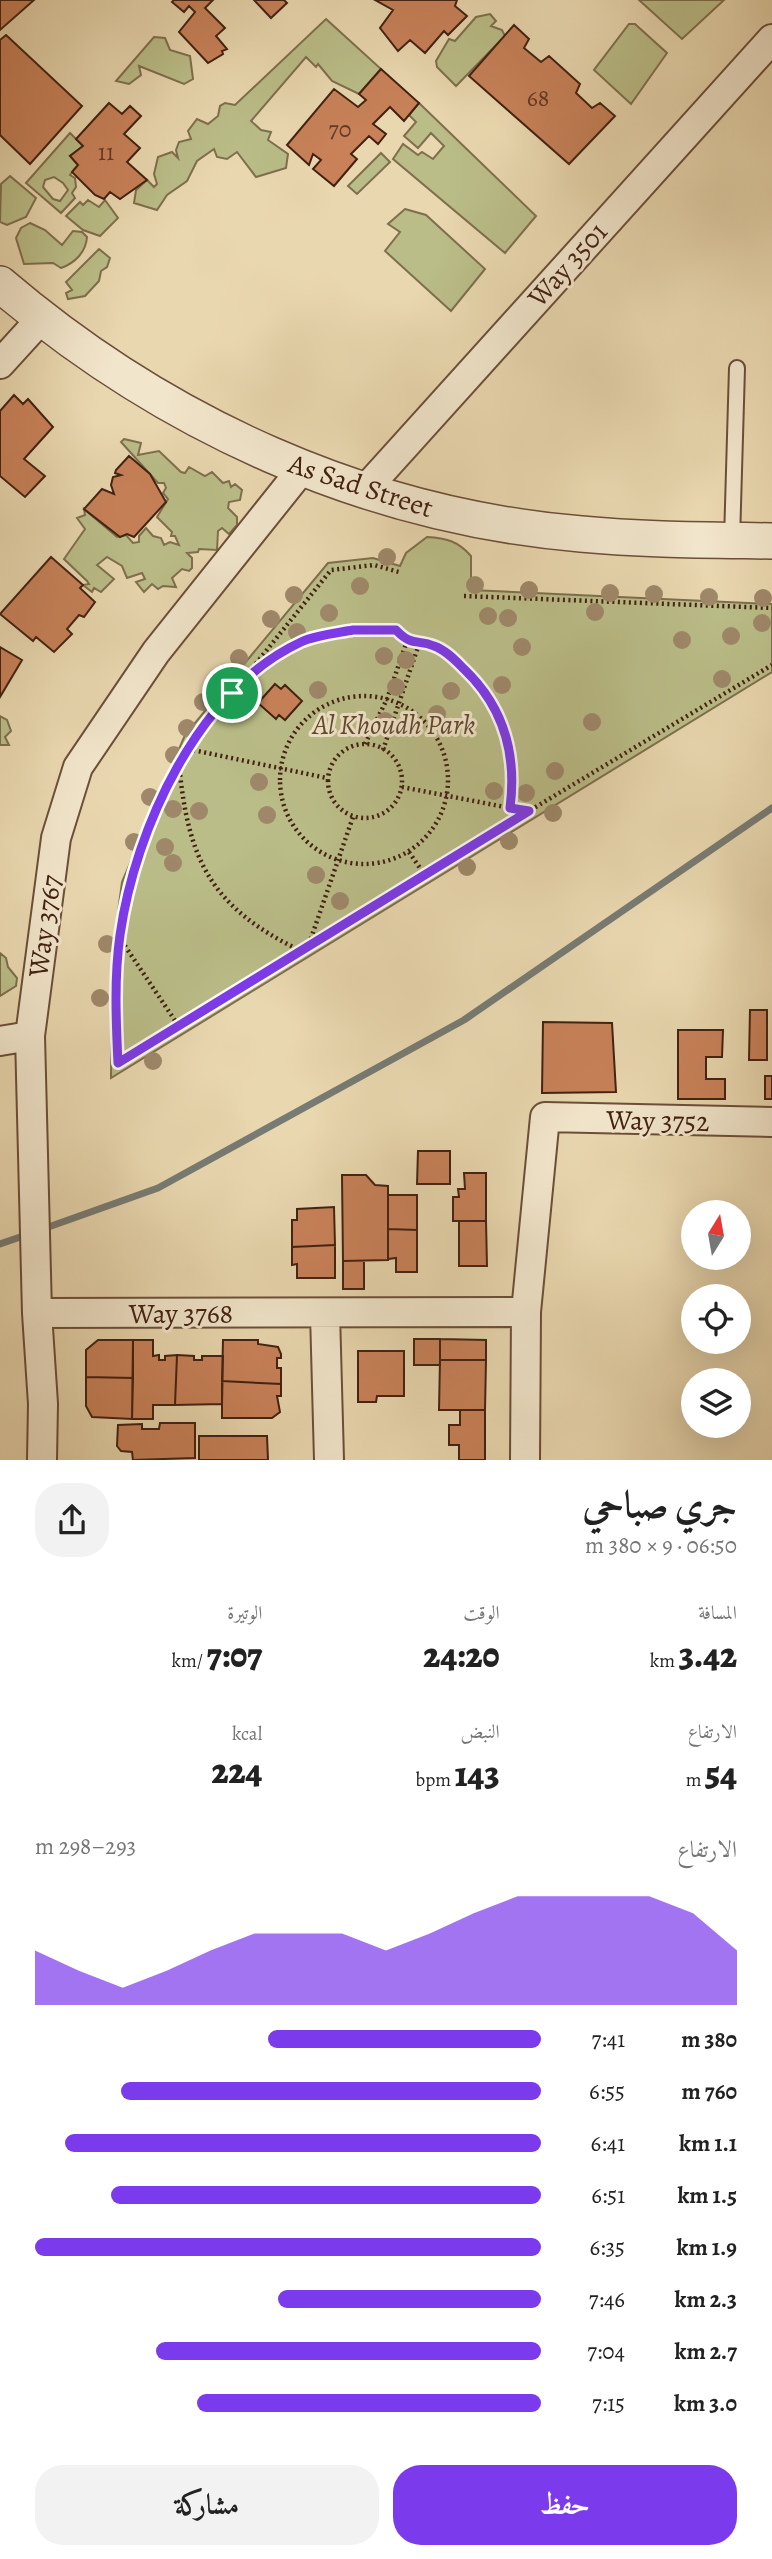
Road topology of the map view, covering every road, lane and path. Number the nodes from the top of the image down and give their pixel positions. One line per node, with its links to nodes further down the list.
1 (772, 39): 7 (street, Way 3501)
2 (0, 285): 3 (street, As Sad Street)
3 (41, 319): 4 (street); 6 (street, As Sad Street)
4 (0, 364)
5 (737, 368): 8 (lane)
6 (302, 469): 7 (street, As Sad Street); 37 (street, Way 3767)
7 (363, 492): 8 (street, As Sad Street)
8 (732, 540): 9 (street, As Sad Street)
9 (772, 541)
10 (399, 572): 16 (path)
11 (464, 596): 12 (path)
12 (772, 608)
13 (407, 641): 14 (path); 16 (path); 17 (path)
14 (419, 644): 18 (path); 27 (path)
15 (772, 665): 28 (path)
16 (232, 693): 20 (path)
17 (387, 699): 18 (path); 19 (path); 23 (path)
18 (399, 705): 21 (path); 26 (path)
19 (365, 744): 21 (path); 24 (path)
20 (188, 750): 22 (path); 23 (path)
21 (383, 750): 25 (path)
22 (179, 761): 33 (path); 35 (path)
23 (279, 770): 24 (path); 31 (path)
24 (328, 778): 29 (path)
25 (402, 787): 26 (path); 29 (path)
26 (446, 794): 27 (path); 30 (path)
27 (510, 808): 28 (path)
28 (529, 811): 32 (path)
29 (353, 817): 31 (path)
30 (409, 852): 31 (path); 32 (path)
31 (338, 859): 34 (path)
32 (424, 875): 34 (path)
33 (120, 937): 36 (path); 36 (path)
34 (309, 945): 35 (path)
35 (300, 951): 36 (path)
36 (178, 1026)
37 (30, 1036): 38 (street); 41 (street, Way 3767)
38 (0, 1041)
39 (772, 1122): 40 (street, Way 3752)
40 (526, 1312): 42 (street, Way 3768); 45 (street)
41 (37, 1313): 42 (street, Way 3768); 43 (street, Way 3767)
42 (325, 1313): 44 (street)
43 (42, 1460)
44 (329, 1460)
45 (525, 1460)

